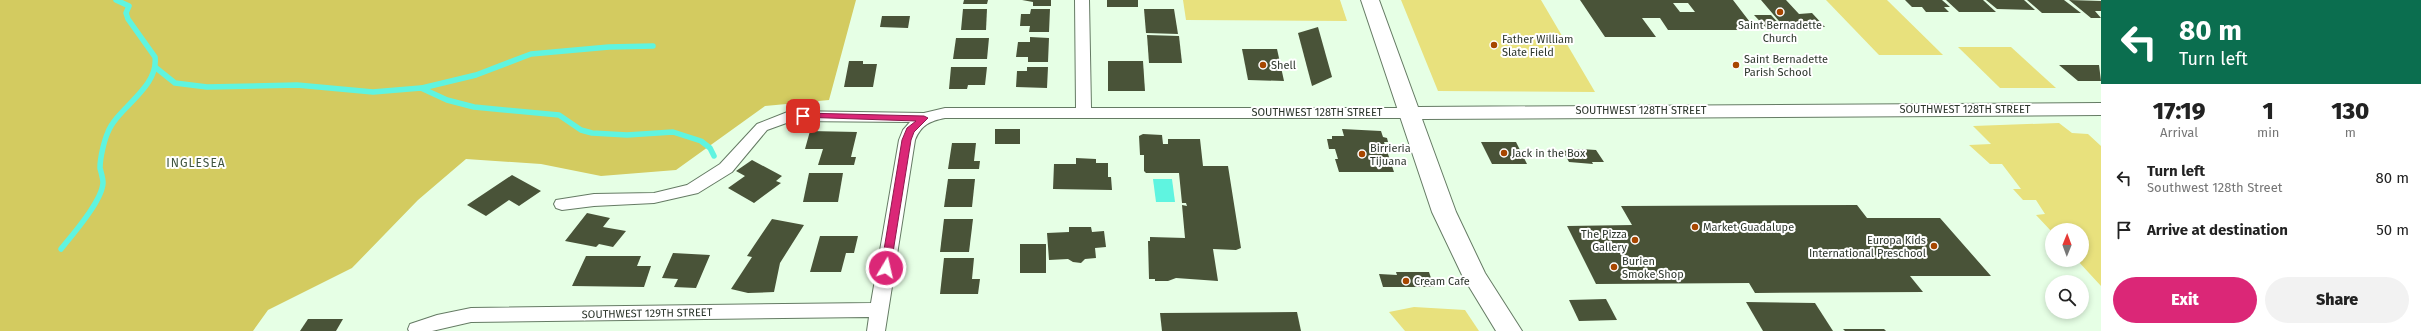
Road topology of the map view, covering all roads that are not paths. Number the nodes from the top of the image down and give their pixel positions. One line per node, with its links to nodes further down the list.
1 (1082, 0): 4 (street)
2 (1370, 0): 5 (main road)
3 (2101, 109): 5 (main road, SOUTHWEST 128TH STREET)
4 (1084, 113): 5 (street, SOUTHWEST 128TH STREET); 6 (street, SOUTHWEST 128TH STREET)
5 (1410, 113): 11 (main road)
6 (924, 118): 7 (street, SOUTHWEST 128TH STREET); 8 (street)
7 (562, 204)
8 (879, 310): 9 (street, SOUTHWEST 129TH STREET); 10 (street)
9 (417, 329)
10 (876, 331)
11 (1509, 331)

